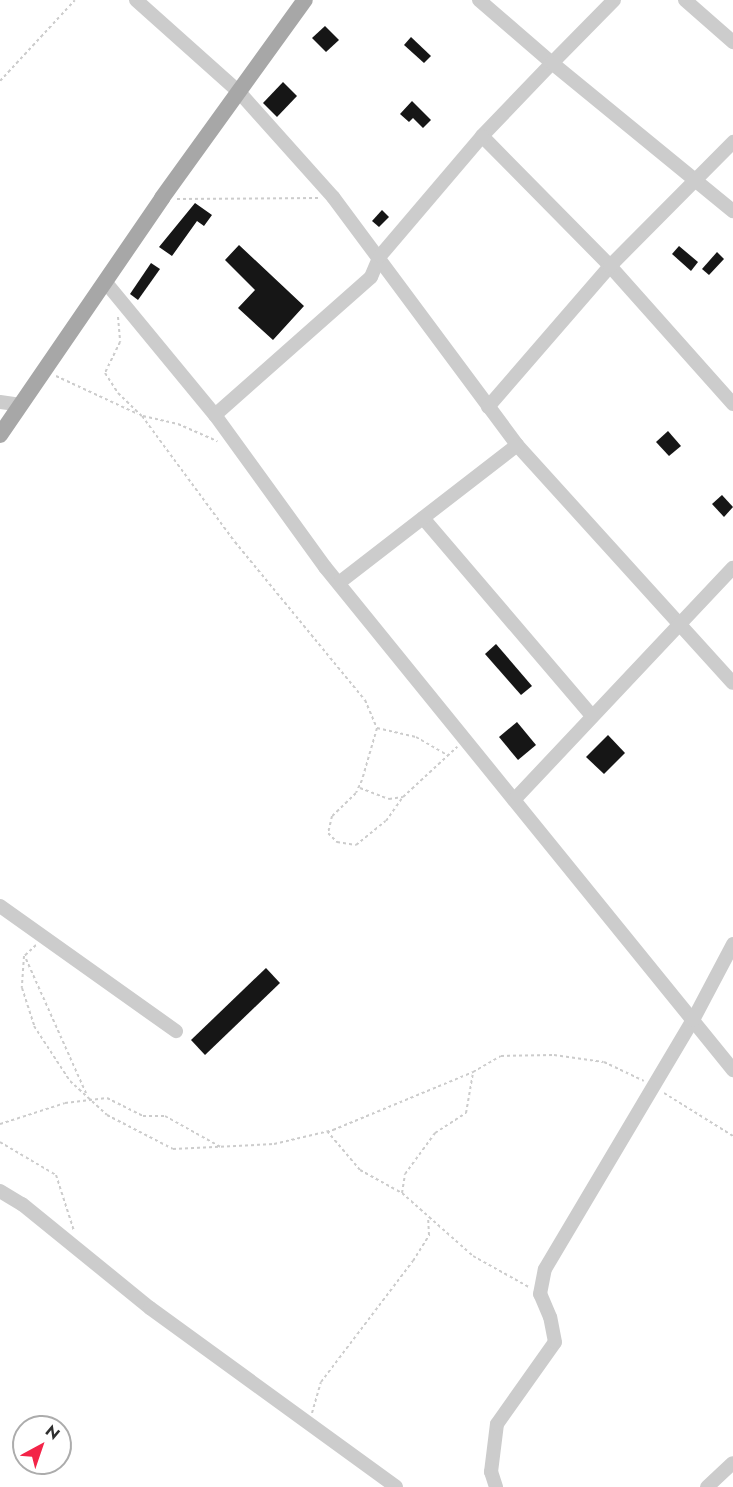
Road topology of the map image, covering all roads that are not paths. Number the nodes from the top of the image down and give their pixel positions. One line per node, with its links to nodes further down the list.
1 (136, 0): 8 (street)
2 (305, 0): 8 (main road)
3 (479, 0): 7 (street)
4 (614, 0): 7 (street)
5 (685, 0): 6 (street)
6 (733, 42)
7 (552, 63): 9 (street); 11 (street)
8 (240, 93): 13 (street); 15 (main road)
9 (482, 136): 13 (street); 14 (street)
10 (733, 142): 11 (street)
11 (694, 180): 12 (street); 14 (street)
12 (733, 211)
13 (380, 256): 19 (street); 20 (street)
14 (610, 266): 17 (street); 19 (street)
15 (107, 284): 18 (main road); 20 (street)
16 (0, 402): 18 (street)
17 (733, 404)
18 (21, 405): 21 (main road)
19 (488, 407): 22 (street)
20 (216, 415): 25 (street)
21 (0, 435)
22 (517, 445): 23 (street); 26 (street)
23 (423, 518): 25 (street); 28 (street)
24 (733, 568): 26 (street)
25 (340, 582): 29 (street)
26 (681, 622): 27 (street); 28 (street)
27 (733, 683)
28 (592, 716): 29 (street)
29 (514, 800): 32 (street)
30 (0, 906): 33 (street)
31 (733, 944): 32 (street)
32 (693, 1020): 34 (street); 38 (street)
33 (177, 1031)
34 (733, 1070)
35 (0, 1191): 37 (street)
36 (733, 1463): 39 (street)
37 (396, 1487)
38 (496, 1487)
39 (707, 1487)

